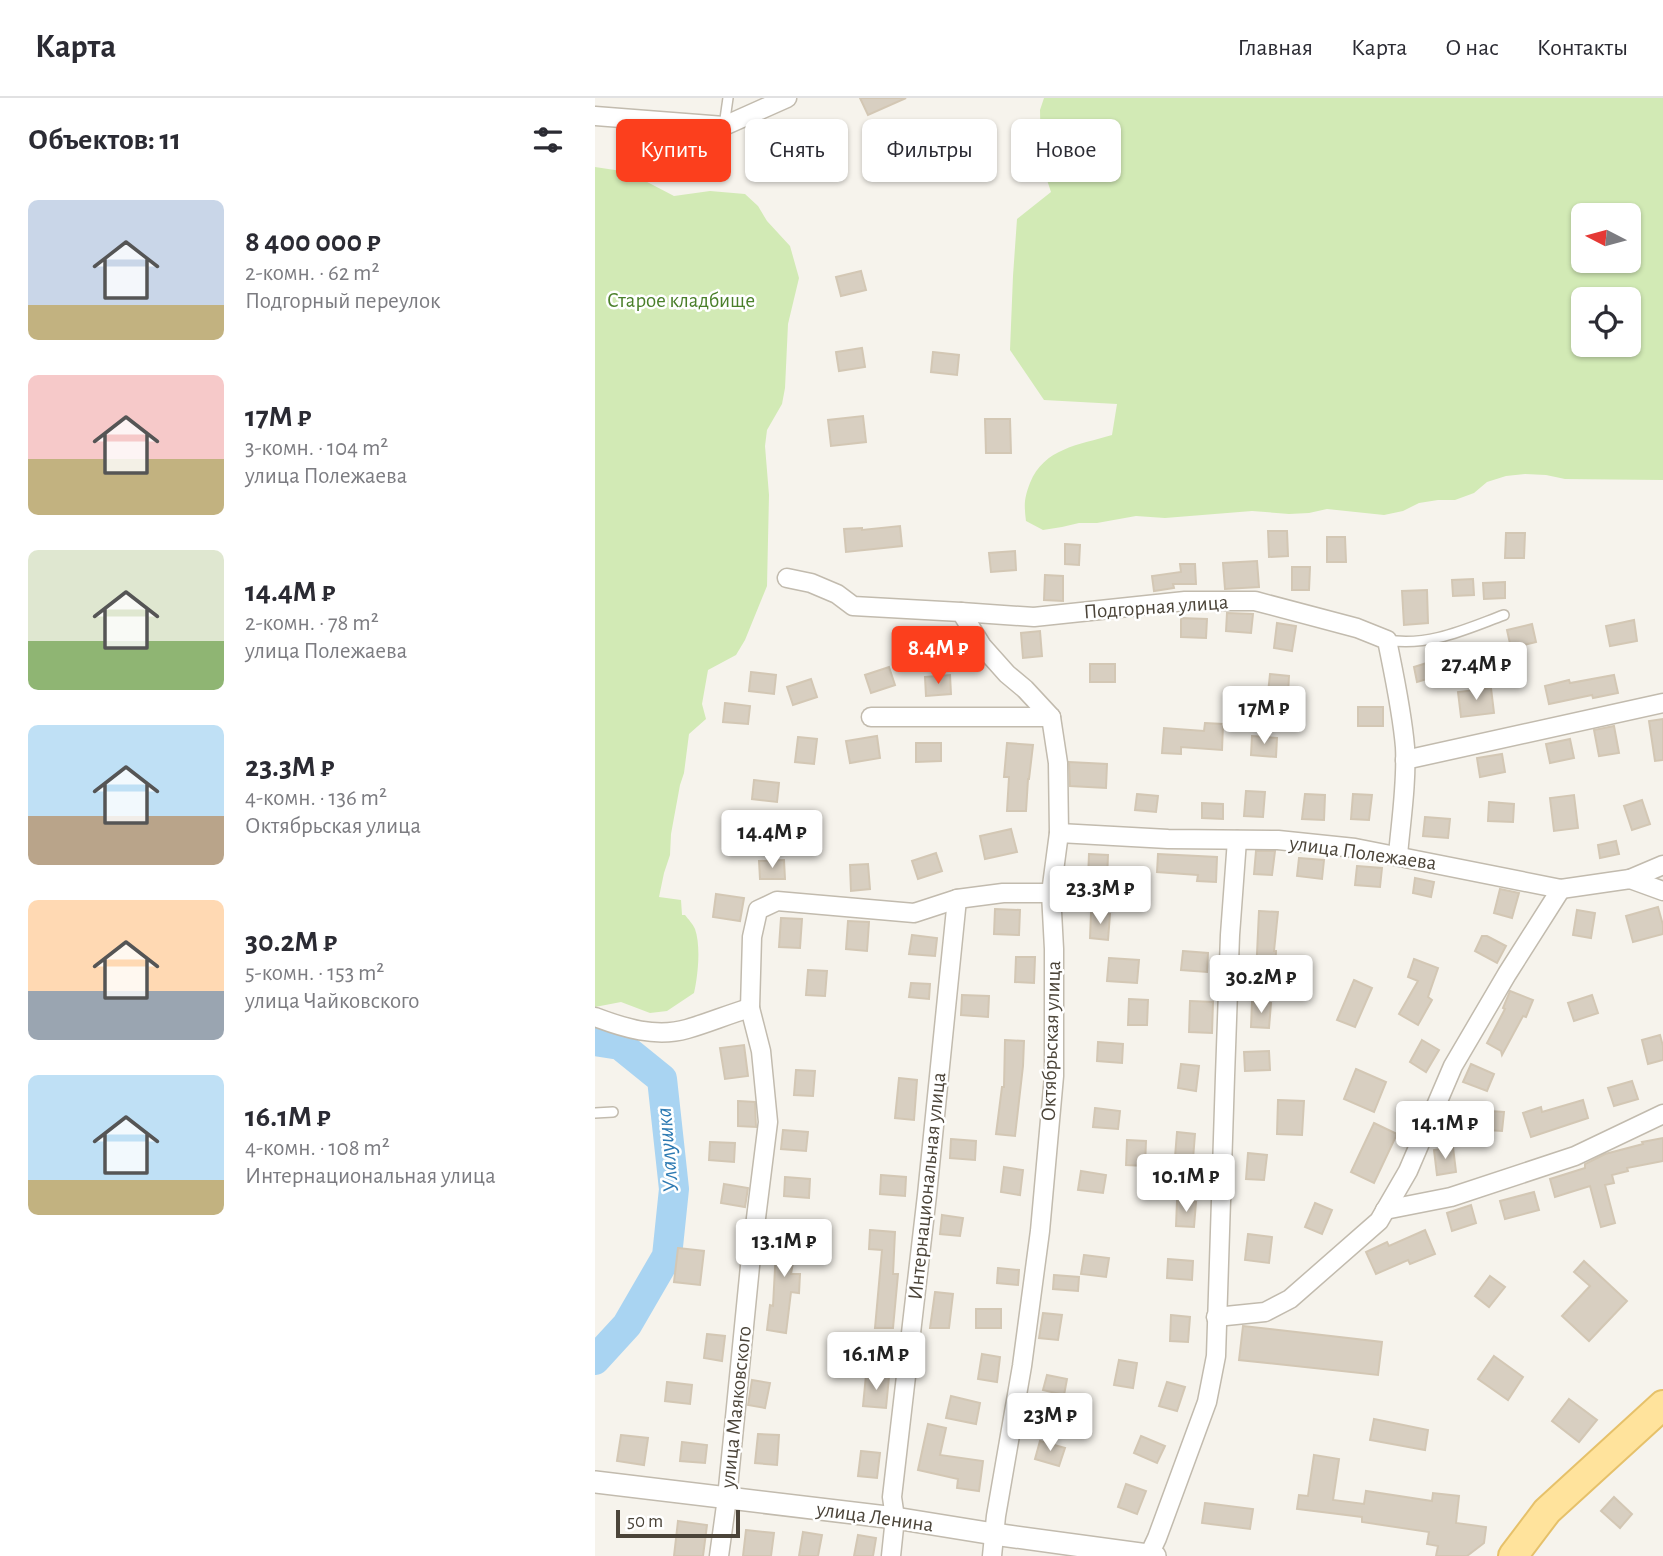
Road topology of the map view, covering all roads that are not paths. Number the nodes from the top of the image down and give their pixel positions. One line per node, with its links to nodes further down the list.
1 (728, 98): 5 (lane)
2 (787, 98): 6 (street)
3 (595, 116): 4 (street)
4 (634, 119)
5 (725, 119)
6 (731, 123)
7 (787, 578): 8 (street)
8 (961, 612): 10 (street, Подгорная улица); 12 (street)
9 (1504, 615): 10 (lane, Подгорная улица)
10 (1387, 640): 14 (street)
11 (1663, 703): 14 (street)
12 (1051, 716): 13 (street); 15 (street, Октябрьская улица)
13 (871, 717)
14 (1405, 760): 17 (street)
15 (1059, 833): 16 (street, улица Полежаева); 22 (street, Октябрьская улица)
16 (1237, 840): 17 (street, улица Полежаева); 30 (street)
17 (1398, 855): 20 (street, улица Полежаева)
18 (1663, 865): 19 (street)
19 (1630, 879): 20 (street, улица Полежаева); 21 (street, улица Полежаева)
20 (1560, 889): 29 (street)
21 (1663, 891)
22 (1051, 893): 23 (street); 35 (street, Октябрьская улица)
23 (957, 900): 24 (street); 34 (street, Интернациональная улица)
24 (750, 1008): 25 (street); 33 (street, улица Маяковского)
25 (595, 1017)
26 (613, 1112): 27 (lane)
27 (595, 1113)
28 (1663, 1114): 29 (street)
29 (1385, 1210): 30 (street)
30 (1216, 1317): 36 (street)
31 (1663, 1405): 40 (main road)
32 (595, 1482): 33 (street, улица Ленина)
33 (727, 1498): 34 (street, улица Ленина); 37 (street, улица Маяковского)
34 (895, 1518): 35 (street, улица Ленина); 38 (street, Интернациональная улица)
35 (994, 1534): 36 (street, улица Ленина); 39 (street, Октябрьская улица)
36 (1152, 1555)
37 (719, 1556)
38 (891, 1556)
39 (992, 1556)
40 (1513, 1556)

